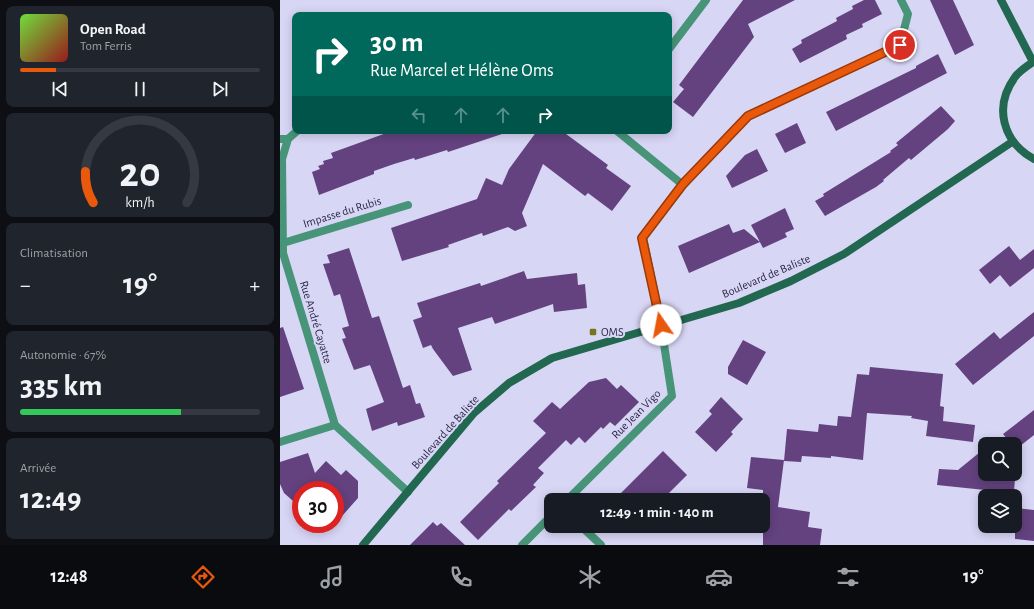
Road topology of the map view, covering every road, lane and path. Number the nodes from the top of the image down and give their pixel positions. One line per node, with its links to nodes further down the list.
1 (706, 0): 4 (street)
2 (901, 0): 10 (street)
3 (1001, 0): 5 (street)
4 (672, 45)
5 (1034, 62): 8 (street)
6 (621, 134): 10 (street)
7 (284, 139): 12 (street, Rue André Cayatte)
8 (1012, 142): 9 (street); 13 (street, Boulevard de Baliste)
9 (1034, 159)
10 (683, 184): 13 (street)
11 (408, 205): 12 (street, Impasse du Rubis)
12 (283, 243): 14 (street, Rue André Cayatte)
13 (661, 325): 16 (street, Boulevard de Baliste); 17 (street, Rue Jean Vigo)
14 (335, 425): 15 (street); 16 (street)
15 (280, 442)
16 (408, 492): 20 (street, Boulevard de Baliste)
17 (574, 493)
18 (544, 523): 21 (street)
19 (588, 533): 22 (street)
20 (363, 545)
21 (522, 545)
22 (601, 545)

